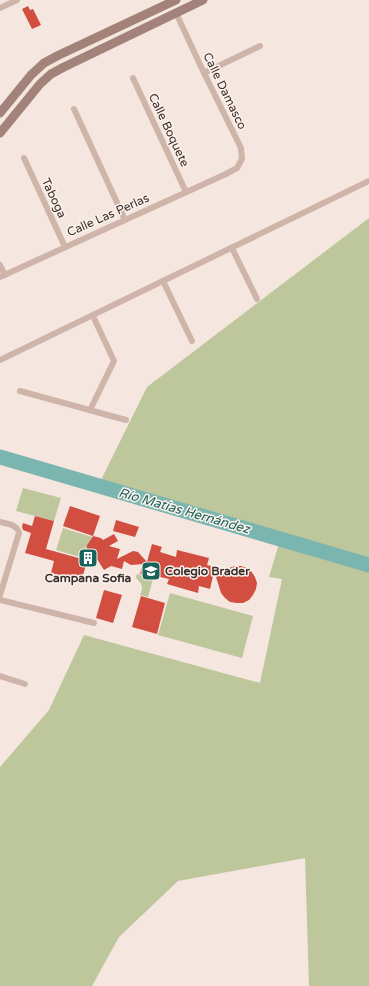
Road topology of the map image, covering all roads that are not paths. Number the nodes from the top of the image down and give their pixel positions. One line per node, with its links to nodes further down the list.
1 (17, 0): 5 (street)
2 (176, 0): 6 (main road)
3 (180, 0): 7 (main road)
4 (203, 0): 7 (main road)
5 (0, 8)
6 (159, 8): 7 (main road); 12 (main road)
7 (176, 13): 9 (street, Calle Damasco); 13 (main road)
8 (260, 46): 9 (street)
9 (204, 73): 15 (street, Calle Damasco)
10 (133, 78): 17 (street, Calle Boquete)
11 (74, 109): 18 (street)
12 (0, 113)
13 (0, 133)
14 (24, 158): 19 (street, Taboga)
15 (226, 174): 17 (street, Calle Las Perlas)
16 (369, 181): 20 (street)
17 (186, 192): 18 (street, Calle Las Perlas)
18 (125, 220): 19 (street, Calle Las Perlas)
19 (65, 247): 22 (street, Calle Las Perlas)
20 (232, 248): 23 (street); 24 (street)
21 (0, 265): 22 (street)
22 (2, 276)
23 (163, 281): 25 (street); 26 (street)
24 (257, 299)
25 (93, 316): 27 (street); 29 (street)
26 (192, 341)
27 (0, 360)
28 (20, 391): 29 (street)
29 (90, 410): 30 (street)
30 (126, 420)
31 (0, 522): 32 (street)
32 (0, 595)
33 (0, 600): 34 (street)
34 (94, 623)
35 (0, 676): 36 (street)
36 (25, 684)

